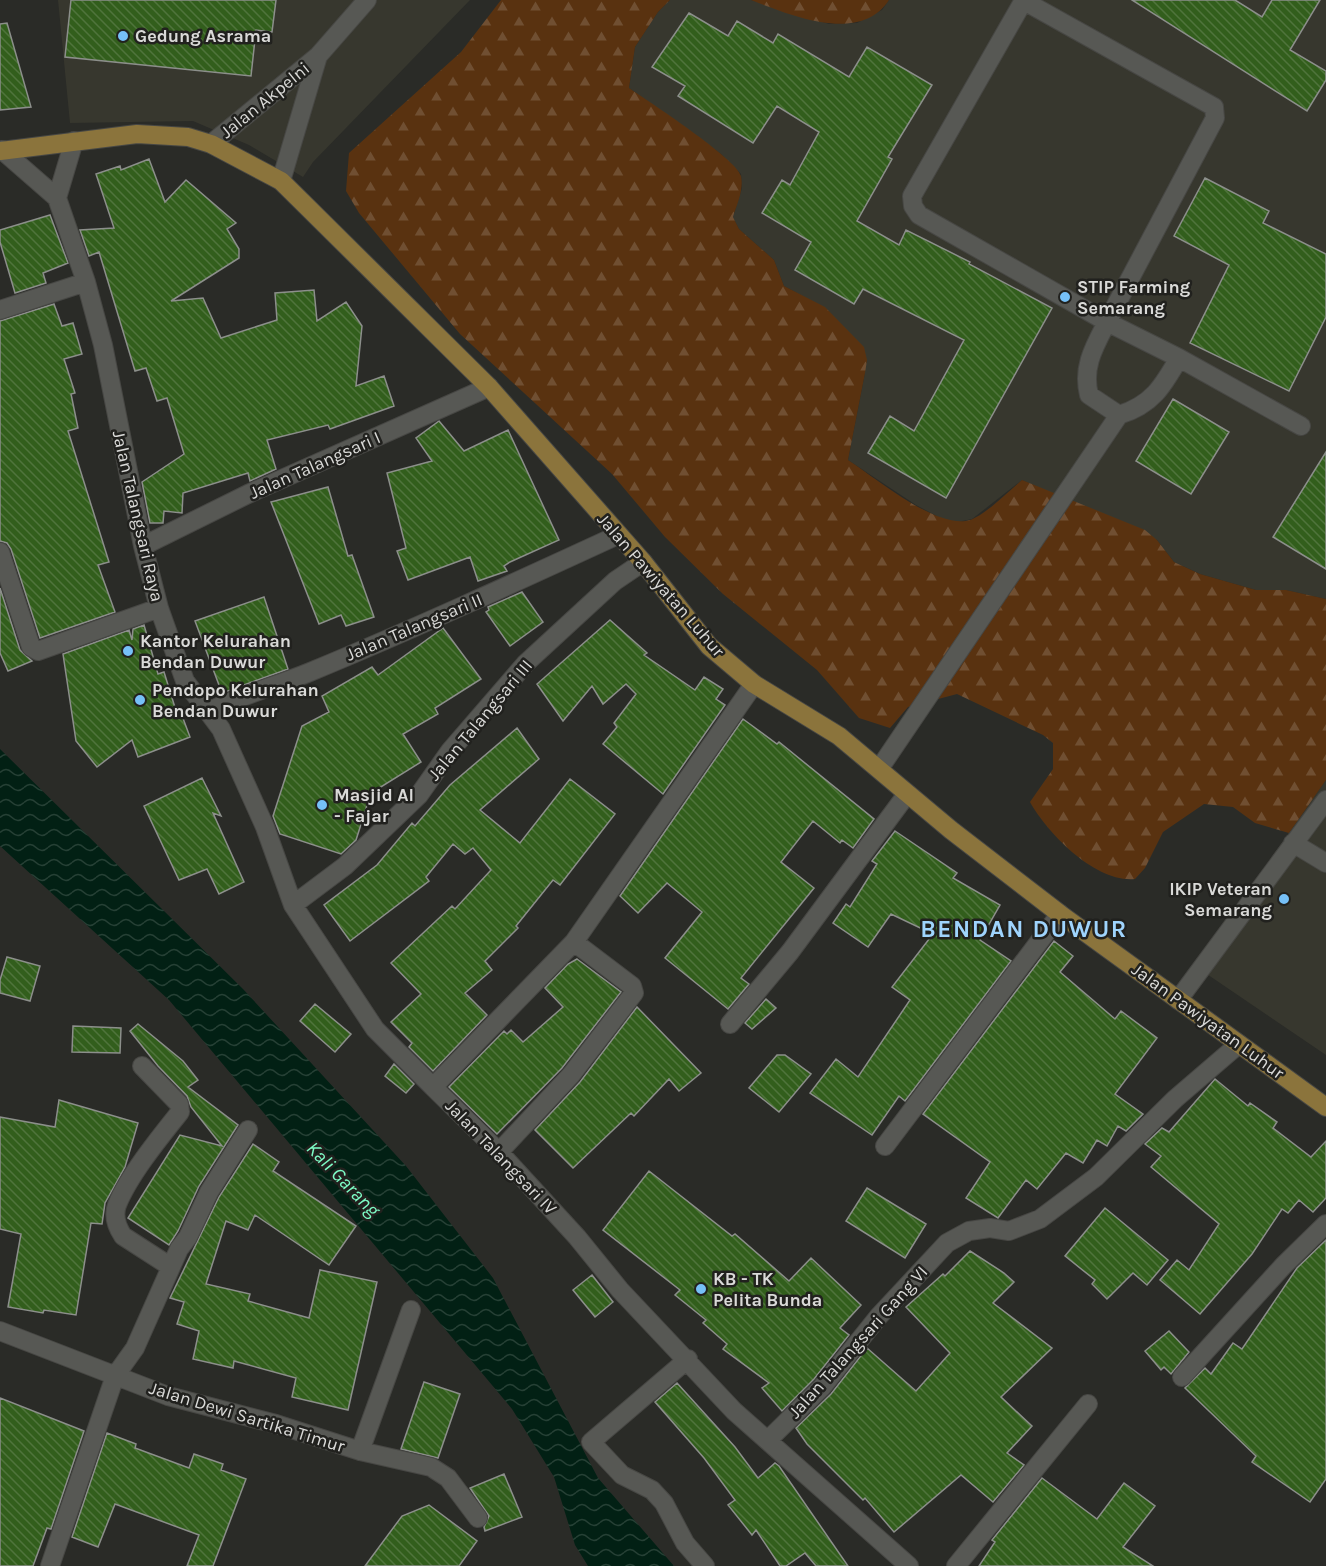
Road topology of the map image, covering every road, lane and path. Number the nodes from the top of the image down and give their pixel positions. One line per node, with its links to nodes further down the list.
1 (367, 0): 3 (street, Jalan Akpelni)
2 (1024, 0): 11 (street); 11 (street)
3 (318, 56): 5 (street, Jalan Akpelni); 7 (street, Jalan Akpelni)
4 (74, 141): 5 (main road, Jalan Pawiyatan Luhur); 6 (main road, Jalan Pawiyatan Luhur); 8 (street)
5 (211, 144): 7 (main road, Jalan Pawiyatan Luhur)
6 (1, 150): 8 (street, Jalan Talangsari Raya)
7 (281, 182): 13 (main road, Jalan Pawiyatan Luhur)
8 (57, 198): 9 (street, Jalan Talangsari Raya)
9 (86, 282): 10 (street); 17 (street, Jalan Talangsari Raya)
10 (0, 310)
11 (1107, 322): 12 (street); 14 (street)
12 (1179, 358): 14 (street); 15 (street)
13 (489, 387): 16 (main road, Jalan Pawiyatan Luhur); 17 (street, Jalan Talangsari I)
14 (1119, 415): 23 (street)
15 (1301, 426)
16 (620, 537): 19 (main road, Jalan Pawiyatan Luhur); 22 (street, Jalan Talangsari II)
17 (142, 546): 20 (street, Jalan Talangsari Raya)
18 (0, 552): 20 (street)
19 (638, 558): 21 (main road, Jalan Pawiyatan Luhur); 28 (street, Jalan Talangsari III)
20 (159, 608): 22 (street, Jalan Talangsari Raya)
21 (754, 684): 23 (main road, Jalan Pawiyatan Luhur); 30 (street, Jalan Talangsari IV)
22 (208, 712): 28 (street, Jalan Talangsari Raya)
23 (879, 769): 24 (main road, Jalan Pawiyatan Luhur)
24 (907, 794): 29 (main road, Jalan Pawiyatan Luhur); 32 (street)
25 (1326, 800): 26 (street)
26 (1293, 843): 27 (street); 31 (street)
27 (1326, 863)
28 (293, 905): 35 (street, Jalan Talangsari Raya)
29 (1060, 914): 31 (main road, Jalan Pawiyatan Luhur); 38 (street)
30 (574, 942): 35 (street, Jalan Talangsari IV); 39 (street)
31 (1178, 1000): 33 (main road, Jalan Pawiyatan Luhur)
32 (730, 1024)
33 (1239, 1044): 36 (main road, Jalan Pawiyatan Luhur); 48 (street, Jalan Talangsari Gang VI)
34 (142, 1066): 41 (street)
35 (433, 1087): 39 (street, Jalan Talangsari IV)
36 (1326, 1107)
37 (248, 1130): 41 (street)
38 (885, 1146)
39 (499, 1152): 44 (street, Jalan Talangsari IV)
40 (1326, 1224): 46 (street)
41 (171, 1267): 45 (street)
42 (411, 1310): 49 (street)
43 (0, 1331): 45 (street, Jalan Dewi Sartika Timur)
44 (688, 1359): 48 (street, Jalan Talangsari IV); 53 (street)
45 (115, 1376): 49 (street, Jalan Dewi Sartika Timur); 52 (street)
46 (1182, 1377)
47 (1088, 1404): 54 (street)
48 (768, 1440): 51 (street, Jalan Talangsari IV)
49 (360, 1451): 50 (street, Jalan Dewi Sartika Timur)
50 (478, 1518)
51 (907, 1565)
52 (50, 1566)
53 (705, 1566)
54 (956, 1566)

